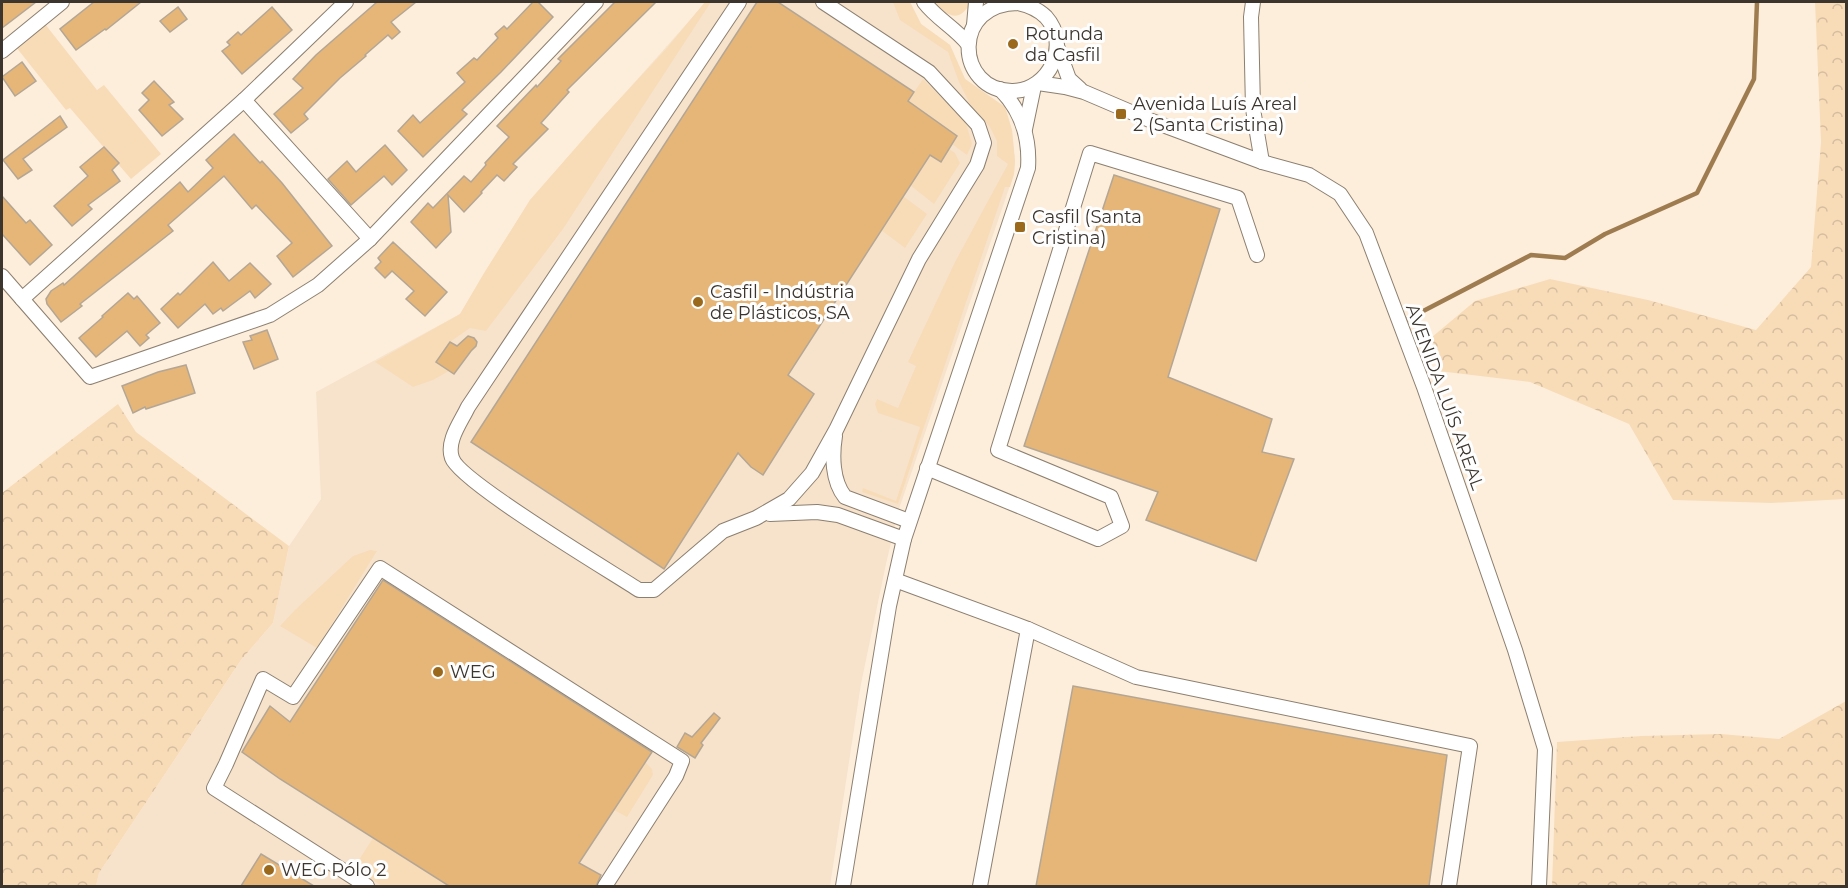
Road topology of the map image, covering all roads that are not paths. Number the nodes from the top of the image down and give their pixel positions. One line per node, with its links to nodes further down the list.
1 (62, 2): 13 (street)
2 (346, 2): 17 (street)
3 (596, 2): 20 (street)
4 (739, 2): 26 (street)
5 (823, 2): 24 (street)
6 (924, 2): 11 (street)
7 (976, 2): 10 (street)
8 (1017, 2): 10 (street); 12 (street)
9 (1253, 2): 19 (street)
10 (974, 24): 11 (street)
11 (968, 44): 15 (street)
12 (1057, 44): 14 (street); 16 (street, AVENIDA LUÍS AREAL)
13 (2, 51)
14 (1036, 84): 15 (street); 16 (street, AVENIDA LUÍS AREAL); 18 (street)
15 (1000, 89): 18 (street)
16 (1084, 92): 19 (street, AVENIDA LUÍS AREAL)
17 (244, 100): 20 (street); 23 (street)
18 (1025, 131): 25 (street)
19 (1262, 162): 36 (street, AVENIDA LUÍS AREAL)
20 (370, 239): 23 (street)
21 (1257, 255): 25 (street)
22 (2, 276): 23 (street)
23 (22, 299)
24 (836, 430): 26 (street); 27 (street)
25 (927, 468): 27 (street)
26 (762, 514): 28 (street)
27 (909, 521): 28 (street)
28 (904, 539): 29 (street)
29 (895, 580): 30 (street); 33 (street)
30 (1028, 629): 34 (street); 35 (street)
31 (367, 886): 32 (street)
32 (605, 886)
33 (843, 886)
34 (980, 886)
35 (1449, 886)
36 (1539, 886)

